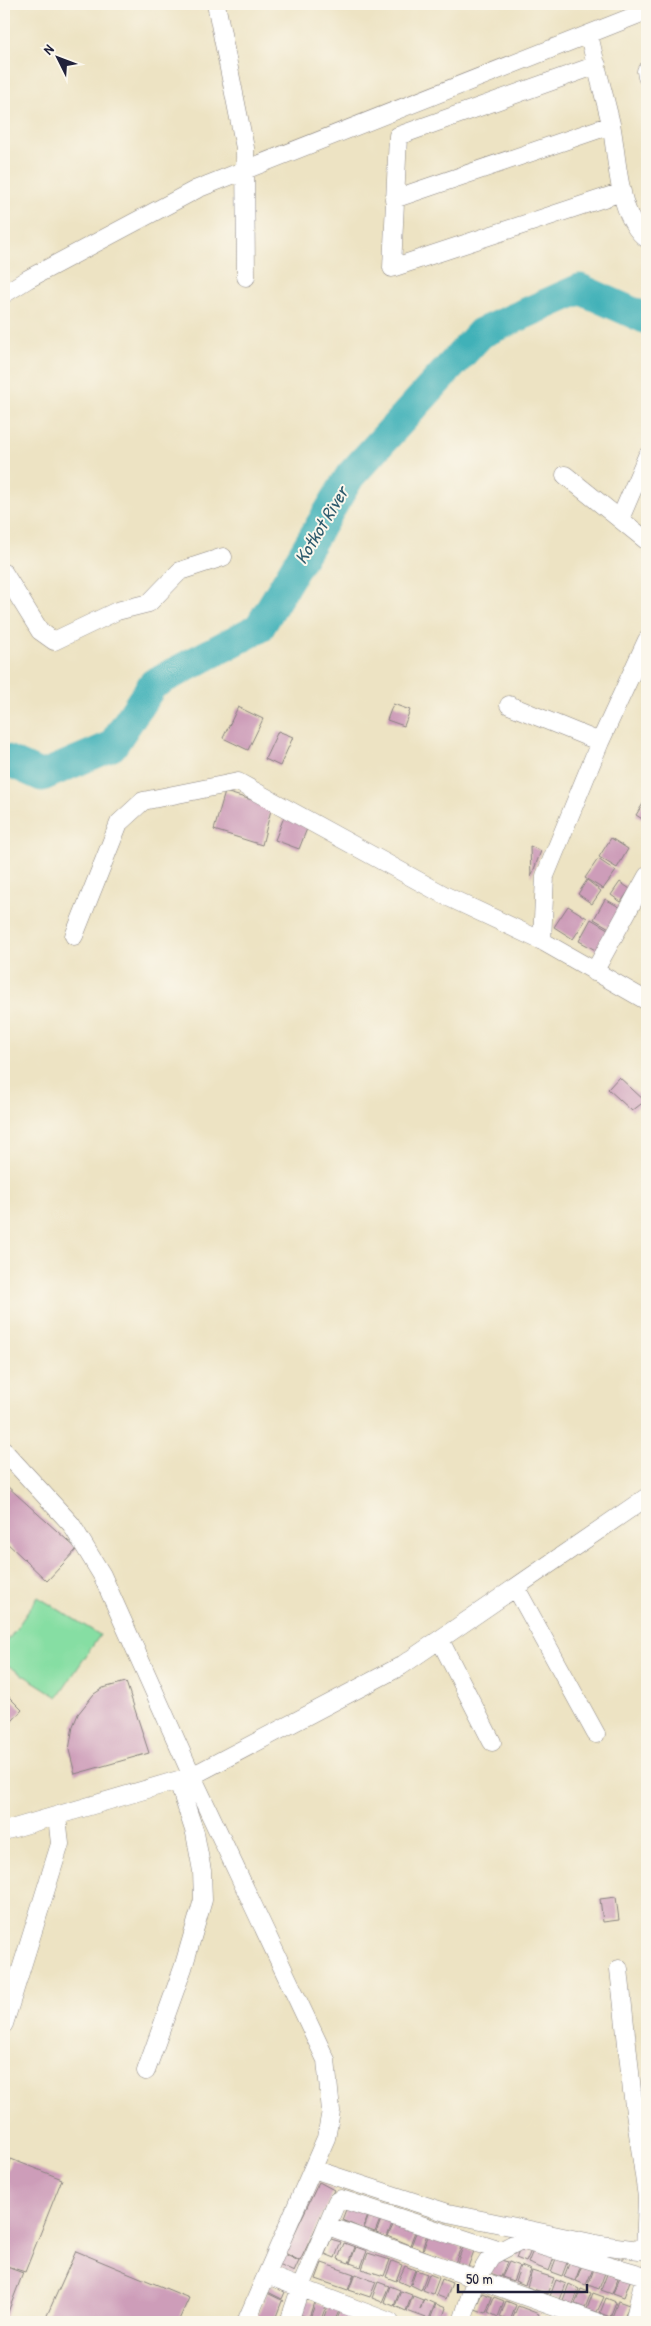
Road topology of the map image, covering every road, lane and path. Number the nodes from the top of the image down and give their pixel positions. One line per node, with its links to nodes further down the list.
1 (216, 4): 6 (street)
2 (647, 11): 3 (street)
3 (589, 34): 4 (street); 6 (street)
4 (597, 65): 5 (street); 8 (street)
5 (611, 125): 7 (street); 8 (street)
6 (245, 170): 10 (street); 11 (street)
7 (622, 192): 8 (street); 9 (street)
8 (394, 199)
9 (647, 239)
10 (246, 276)
11 (4, 294)
12 (647, 456): 14 (street)
13 (565, 475): 14 (street)
14 (620, 519): 15 (street)
15 (647, 541)
16 (223, 557): 17 (street)
17 (4, 572)
18 (647, 640): 20 (street)
19 (509, 705): 20 (street)
20 (600, 742): 23 (street)
21 (647, 876): 24 (street)
22 (74, 936): 23 (street)
23 (542, 942): 24 (street)
24 (594, 972): 25 (street)
25 (647, 1001)
26 (4, 1451): 32 (street)
27 (647, 1497): 28 (street)
28 (516, 1588): 29 (street); 30 (street)
29 (440, 1640): 31 (street); 32 (street)
30 (596, 1734)
31 (492, 1742)
32 (185, 1778): 33 (street); 37 (street); 38 (street)
33 (57, 1816): 34 (street); 36 (street)
34 (4, 1830)
35 (619, 1969): 41 (street)
36 (4, 2024)
37 (146, 2071)
38 (313, 2169): 41 (street); 42 (street)
39 (328, 2226): 40 (street); 43 (street); 44 (street)
40 (498, 2250): 43 (street); 50 (street)
41 (646, 2251)
42 (267, 2275): 44 (street); 45 (street)
43 (478, 2278): 48 (street); 49 (street)
44 (300, 2289): 46 (street); 47 (street)
45 (246, 2322)
46 (289, 2322)
47 (390, 2322)
48 (462, 2322)
49 (597, 2322)
50 (634, 2322)

